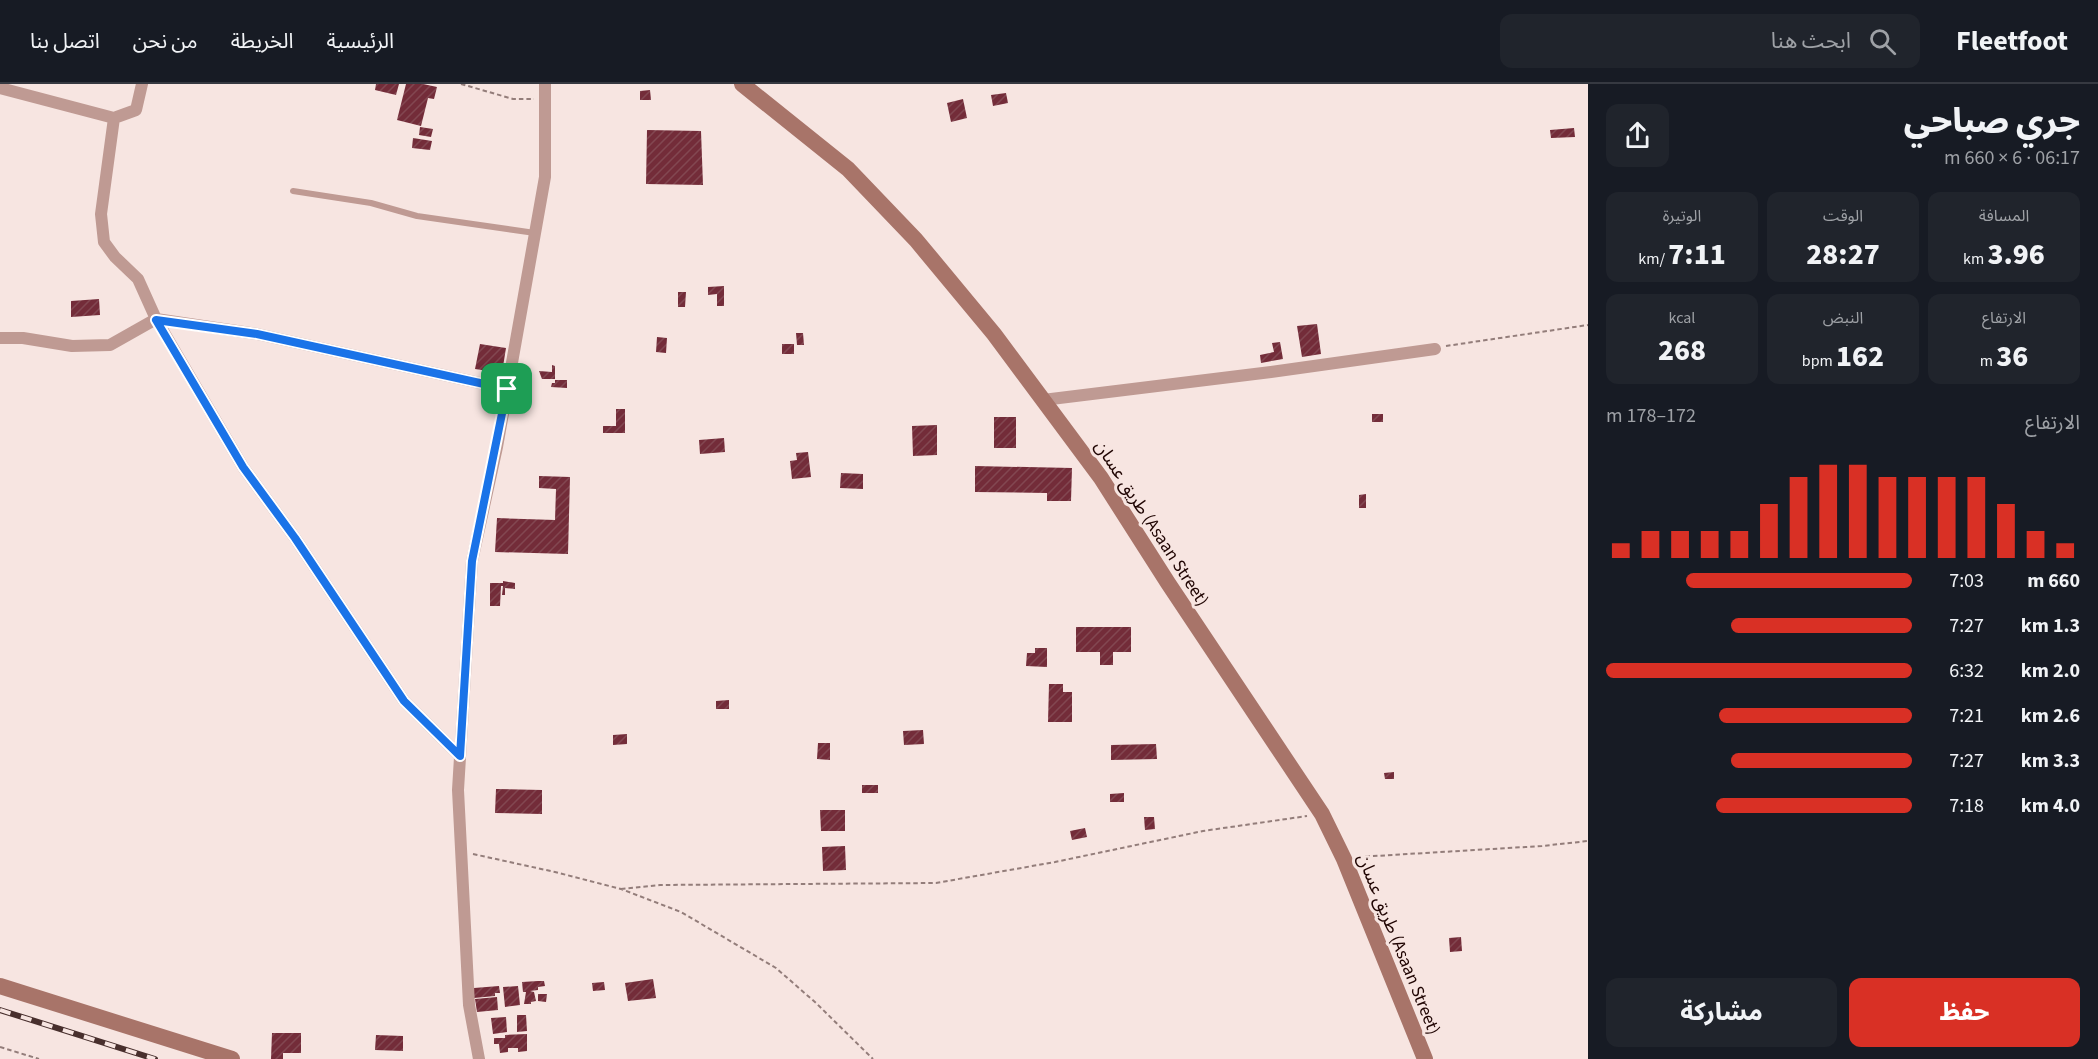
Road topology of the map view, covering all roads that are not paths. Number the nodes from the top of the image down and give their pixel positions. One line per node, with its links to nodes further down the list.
1 (142, 84): 5 (street)
2 (545, 84): 7 (street)
3 (742, 84): 12 (street, طريق عسان (Asaan Street))
4 (0, 88): 5 (street)
5 (114, 118): 8 (street)
6 (294, 191): 7 (lane)
7 (535, 233): 11 (street)
8 (156, 320): 9 (street); 11 (street); 13 (street)
9 (0, 338)
10 (1435, 349): 12 (street)
11 (507, 389): 13 (street)
12 (1043, 400): 17 (street, طريق عسان (Asaan Street))
13 (460, 756): 16 (street)
14 (0, 986): 15 (street)
15 (232, 1059)
16 (479, 1059)
17 (1425, 1059)

